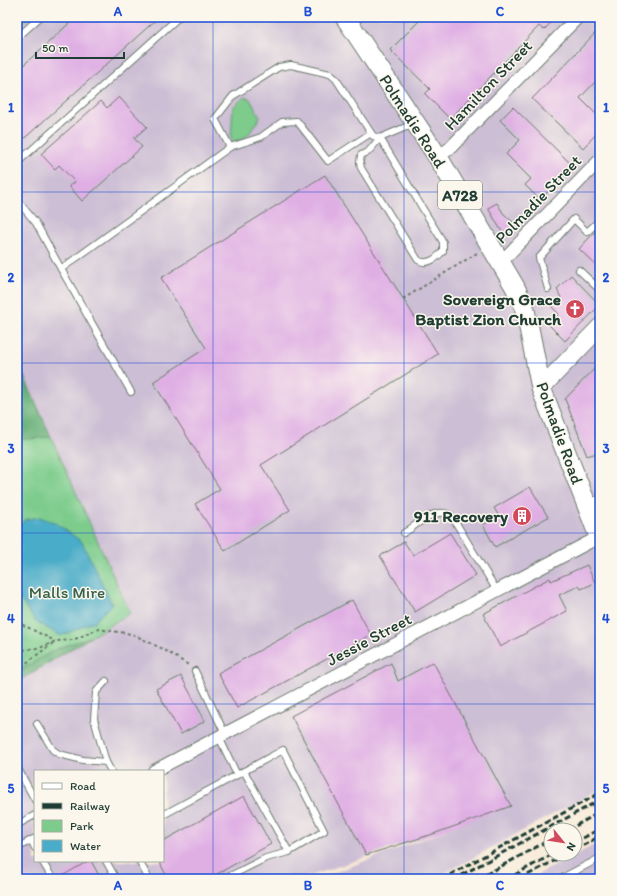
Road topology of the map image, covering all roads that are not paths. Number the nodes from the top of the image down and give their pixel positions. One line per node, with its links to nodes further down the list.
1 (40, 17): 5 (lane)
2 (179, 17): 12 (lane)
3 (345, 17): 6 (main road, Polmadie Road / A728)
4 (578, 17): 10 (street, Hamilton Street)
5 (17, 38)
6 (415, 123): 8 (lane); 10 (main road, Polmadie Road / A728)
7 (371, 133): 8 (lane); 9 (lane); 9 (lane)
8 (380, 138): 8 (lane)
9 (230, 147): 16 (lane)
10 (438, 157): 15 (main road, Polmadie Road / A728)
11 (600, 160): 15 (street, Polmadie Street)
12 (17, 163)
13 (17, 200): 16 (lane)
14 (600, 220): 18 (lane)
15 (501, 262): 21 (main road, Polmadie Road / A728)
16 (61, 269): 22 (lane)
17 (579, 270): 19 (lane)
18 (548, 289)
19 (600, 290)
20 (600, 327): 21 (main road)
21 (541, 388): 23 (main road, Polmadie Road / A728)
22 (131, 392)
23 (593, 501): 25 (main road, Polmadie Road / A728)
24 (404, 533): 26 (lane)
25 (600, 538): 26 (street, Jessie Street)
26 (497, 591): 30 (street, Jessie Street)
27 (195, 672): 30 (lane)
28 (106, 681): 31 (lane)
29 (37, 724): 31 (lane)
30 (222, 735): 34 (street, Jessie Street); 36 (lane)
31 (106, 762): 33 (lane)
32 (17, 767): 37 (lane)
33 (110, 770)
34 (156, 770)
35 (244, 772): 36 (lane); 43 (lane); 43 (lane)
36 (237, 775): 38 (lane)
37 (34, 798)
38 (164, 814)
39 (34, 816): 40 (lane)
40 (17, 825)
41 (33, 839): 42 (lane)
42 (17, 848)
43 (289, 852): 51 (lane)
44 (600, 858): 52 (lane)
45 (43, 862): 48 (lane)
46 (107, 862): 49 (lane)
47 (140, 862): 50 (lane)
48 (52, 879)
49 (116, 879)
50 (149, 879)
51 (224, 879)
52 (560, 879)

